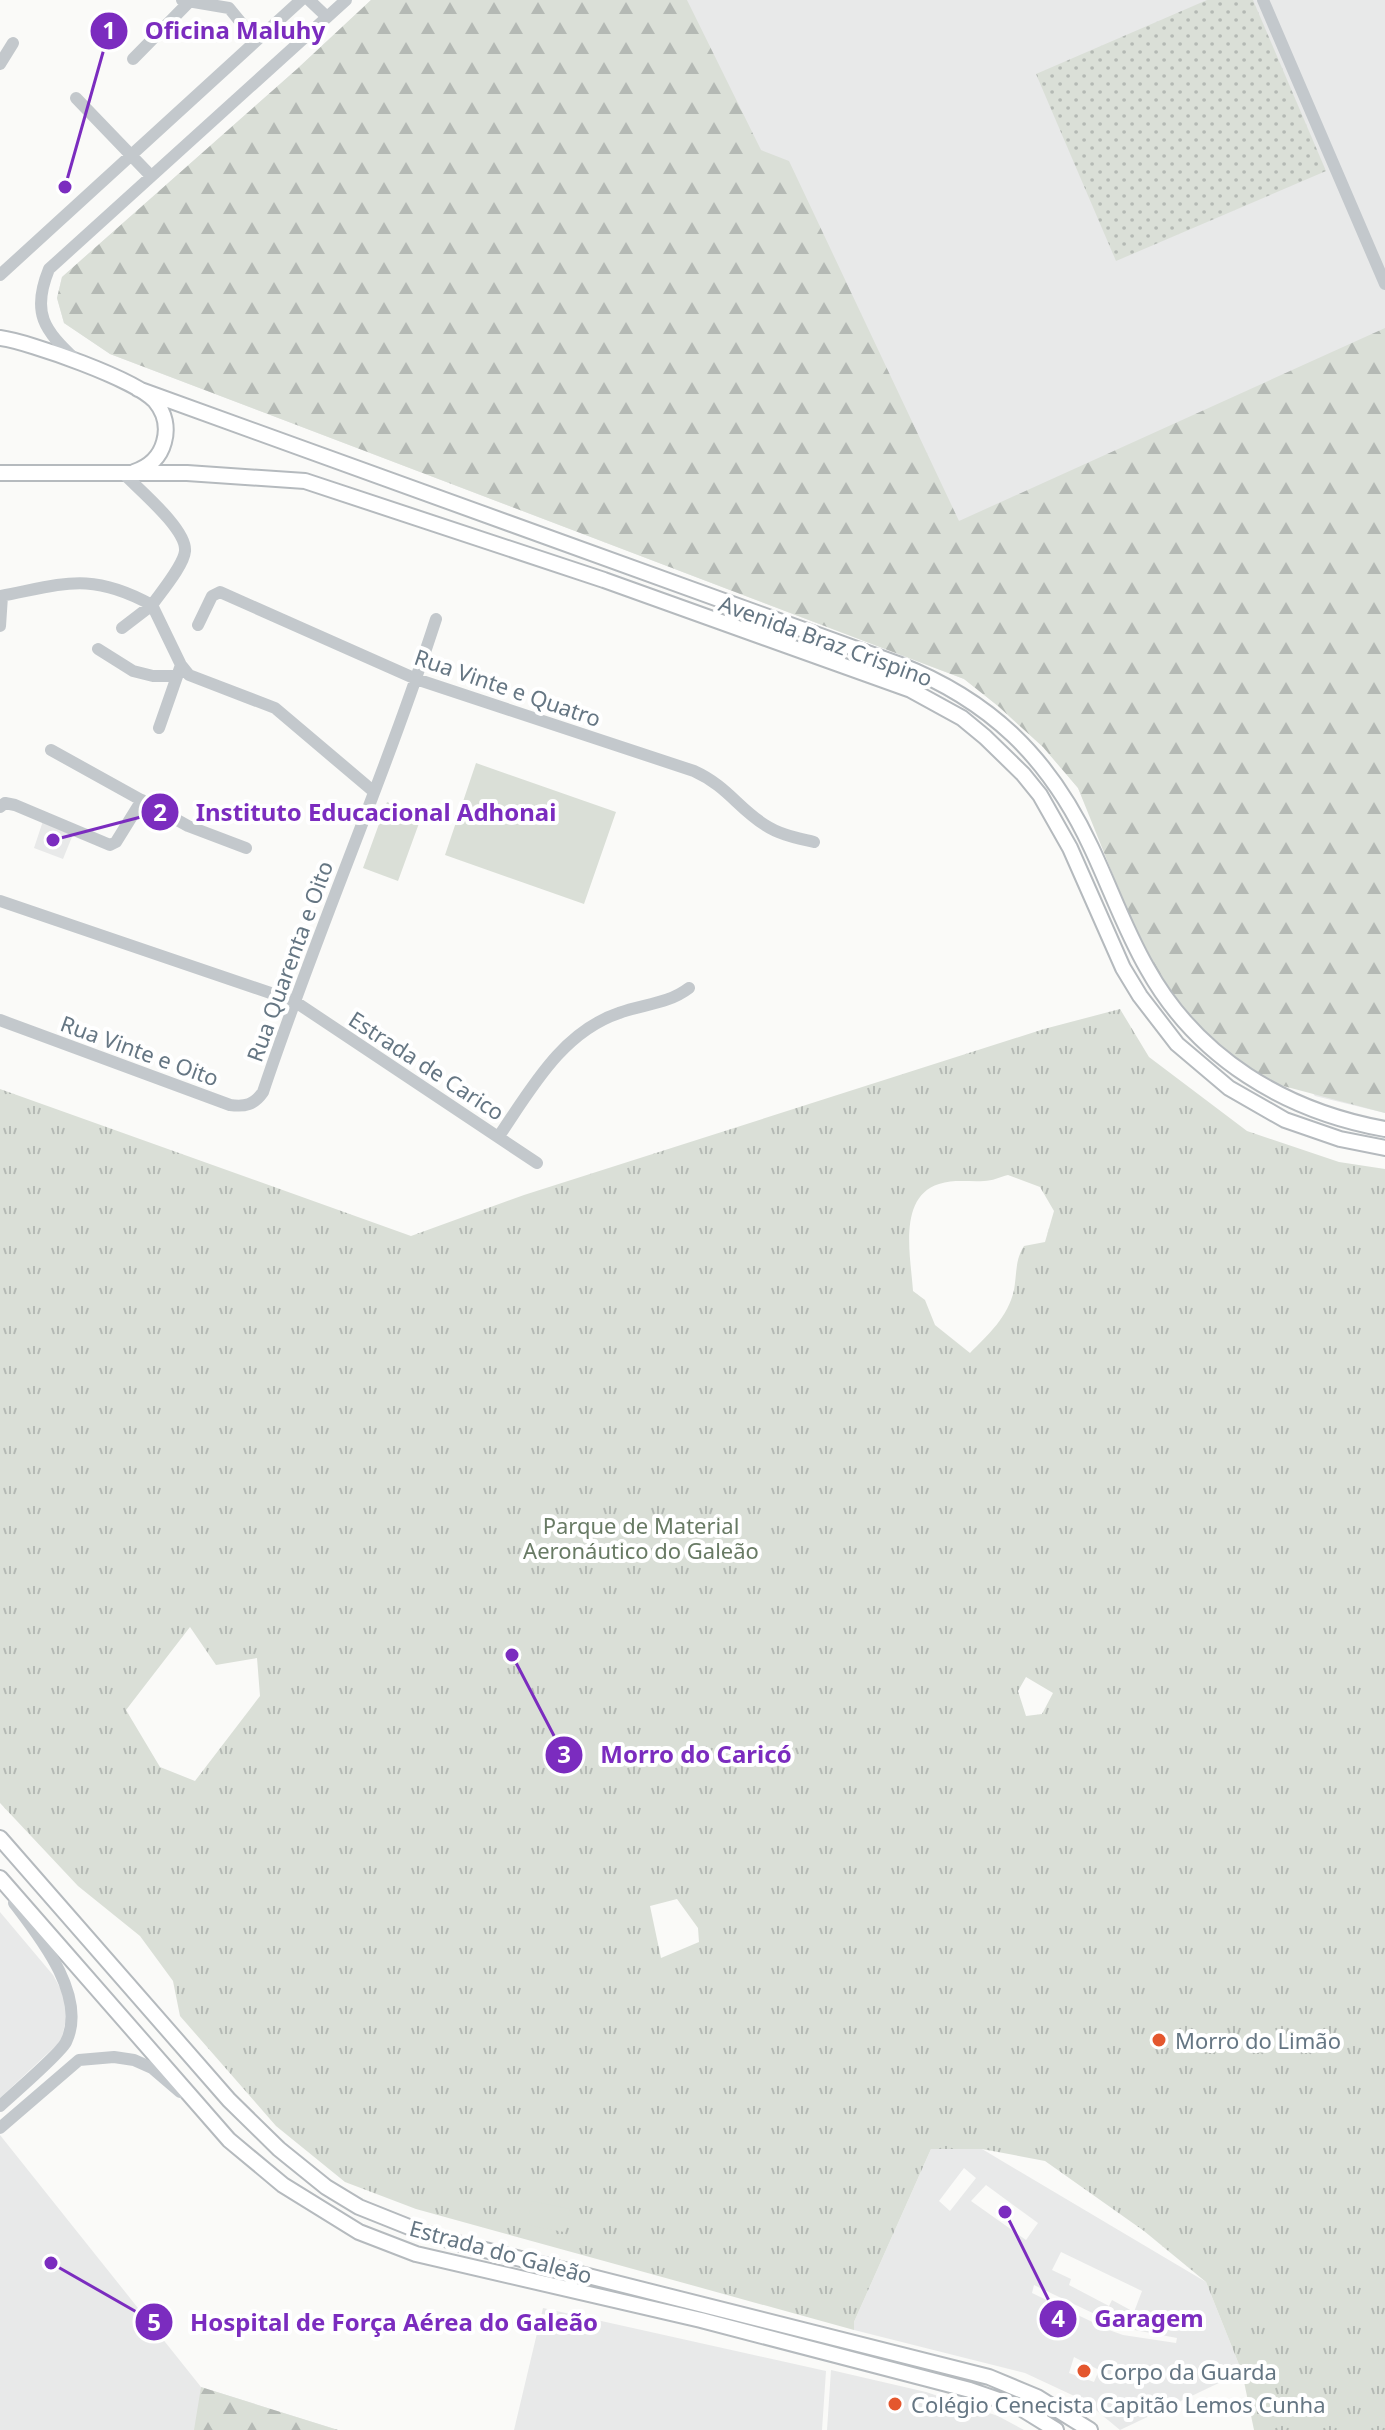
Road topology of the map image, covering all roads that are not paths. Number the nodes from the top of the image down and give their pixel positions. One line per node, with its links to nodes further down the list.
1 (301, 0): 7 (street)
2 (309, 0): 6 (street)
3 (346, 0): 6 (street)
4 (1263, 0): 15 (street)
5 (186, 1): 7 (street); 9 (street)
6 (327, 17): 13 (street)
7 (256, 41): 12 (street)
8 (13, 43): 10 (street)
9 (133, 59)
10 (0, 64)
11 (76, 98): 12 (street)
12 (130, 154): 13 (street); 14 (street)
13 (151, 176): 17 (street)
14 (0, 275)
15 (1385, 284)
16 (0, 338): 17 (main road, Avenida Braz Crispino)
17 (79, 362): 18 (main road, Avenida Braz Crispino)
18 (138, 389): 20 (main road); 42 (main road, Avenida Braz Crispino)
19 (0, 473): 20 (main road, Avenida Braz Crispino)
20 (127, 473): 22 (street); 44 (main road, Avenida Braz Crispino)
21 (1, 596): 22 (street); 25 (street)
22 (152, 605): 26 (street); 28 (street)
23 (436, 619): 29 (street, Rua Quarenta e Oito)
24 (198, 625): 29 (street, Rua Vinte e Quatro)
25 (0, 626)
26 (122, 628)
27 (98, 649): 28 (street)
28 (179, 671): 30 (street); 32 (street)
29 (416, 679): 32 (street, Rua Quarenta e Oito); 35 (street, Rua Vinte e Quatro)
30 (159, 728)
31 (51, 750): 33 (street)
32 (373, 791): 39 (street, Rua Quarenta e Oito)
33 (142, 800): 34 (street); 36 (street)
34 (0, 807)
35 (814, 842)
36 (246, 848)
37 (0, 901): 39 (street, Estrada de Carico)
38 (689, 988): 43 (street)
39 (294, 1001): 41 (street, Rua Quarenta e Oito); 43 (street, Estrada de Carico)
40 (0, 1020): 41 (street, Rua Vinte e Oito)
41 (263, 1092)
42 (1385, 1129)
43 (499, 1136): 45 (street, Estrada de Carico)
44 (1385, 1148)
45 (537, 1163)
46 (0, 1838): 53 (main road, Estrada do Galeão)
47 (0, 1878): 50 (main road, Estrada do Galeão)
48 (0, 1885): 49 (street)
49 (0, 2106)
50 (202, 2110): 51 (street); 52 (main road, Estrada do Galeão)
51 (0, 2128)
52 (1056, 2430)
53 (1090, 2430)

